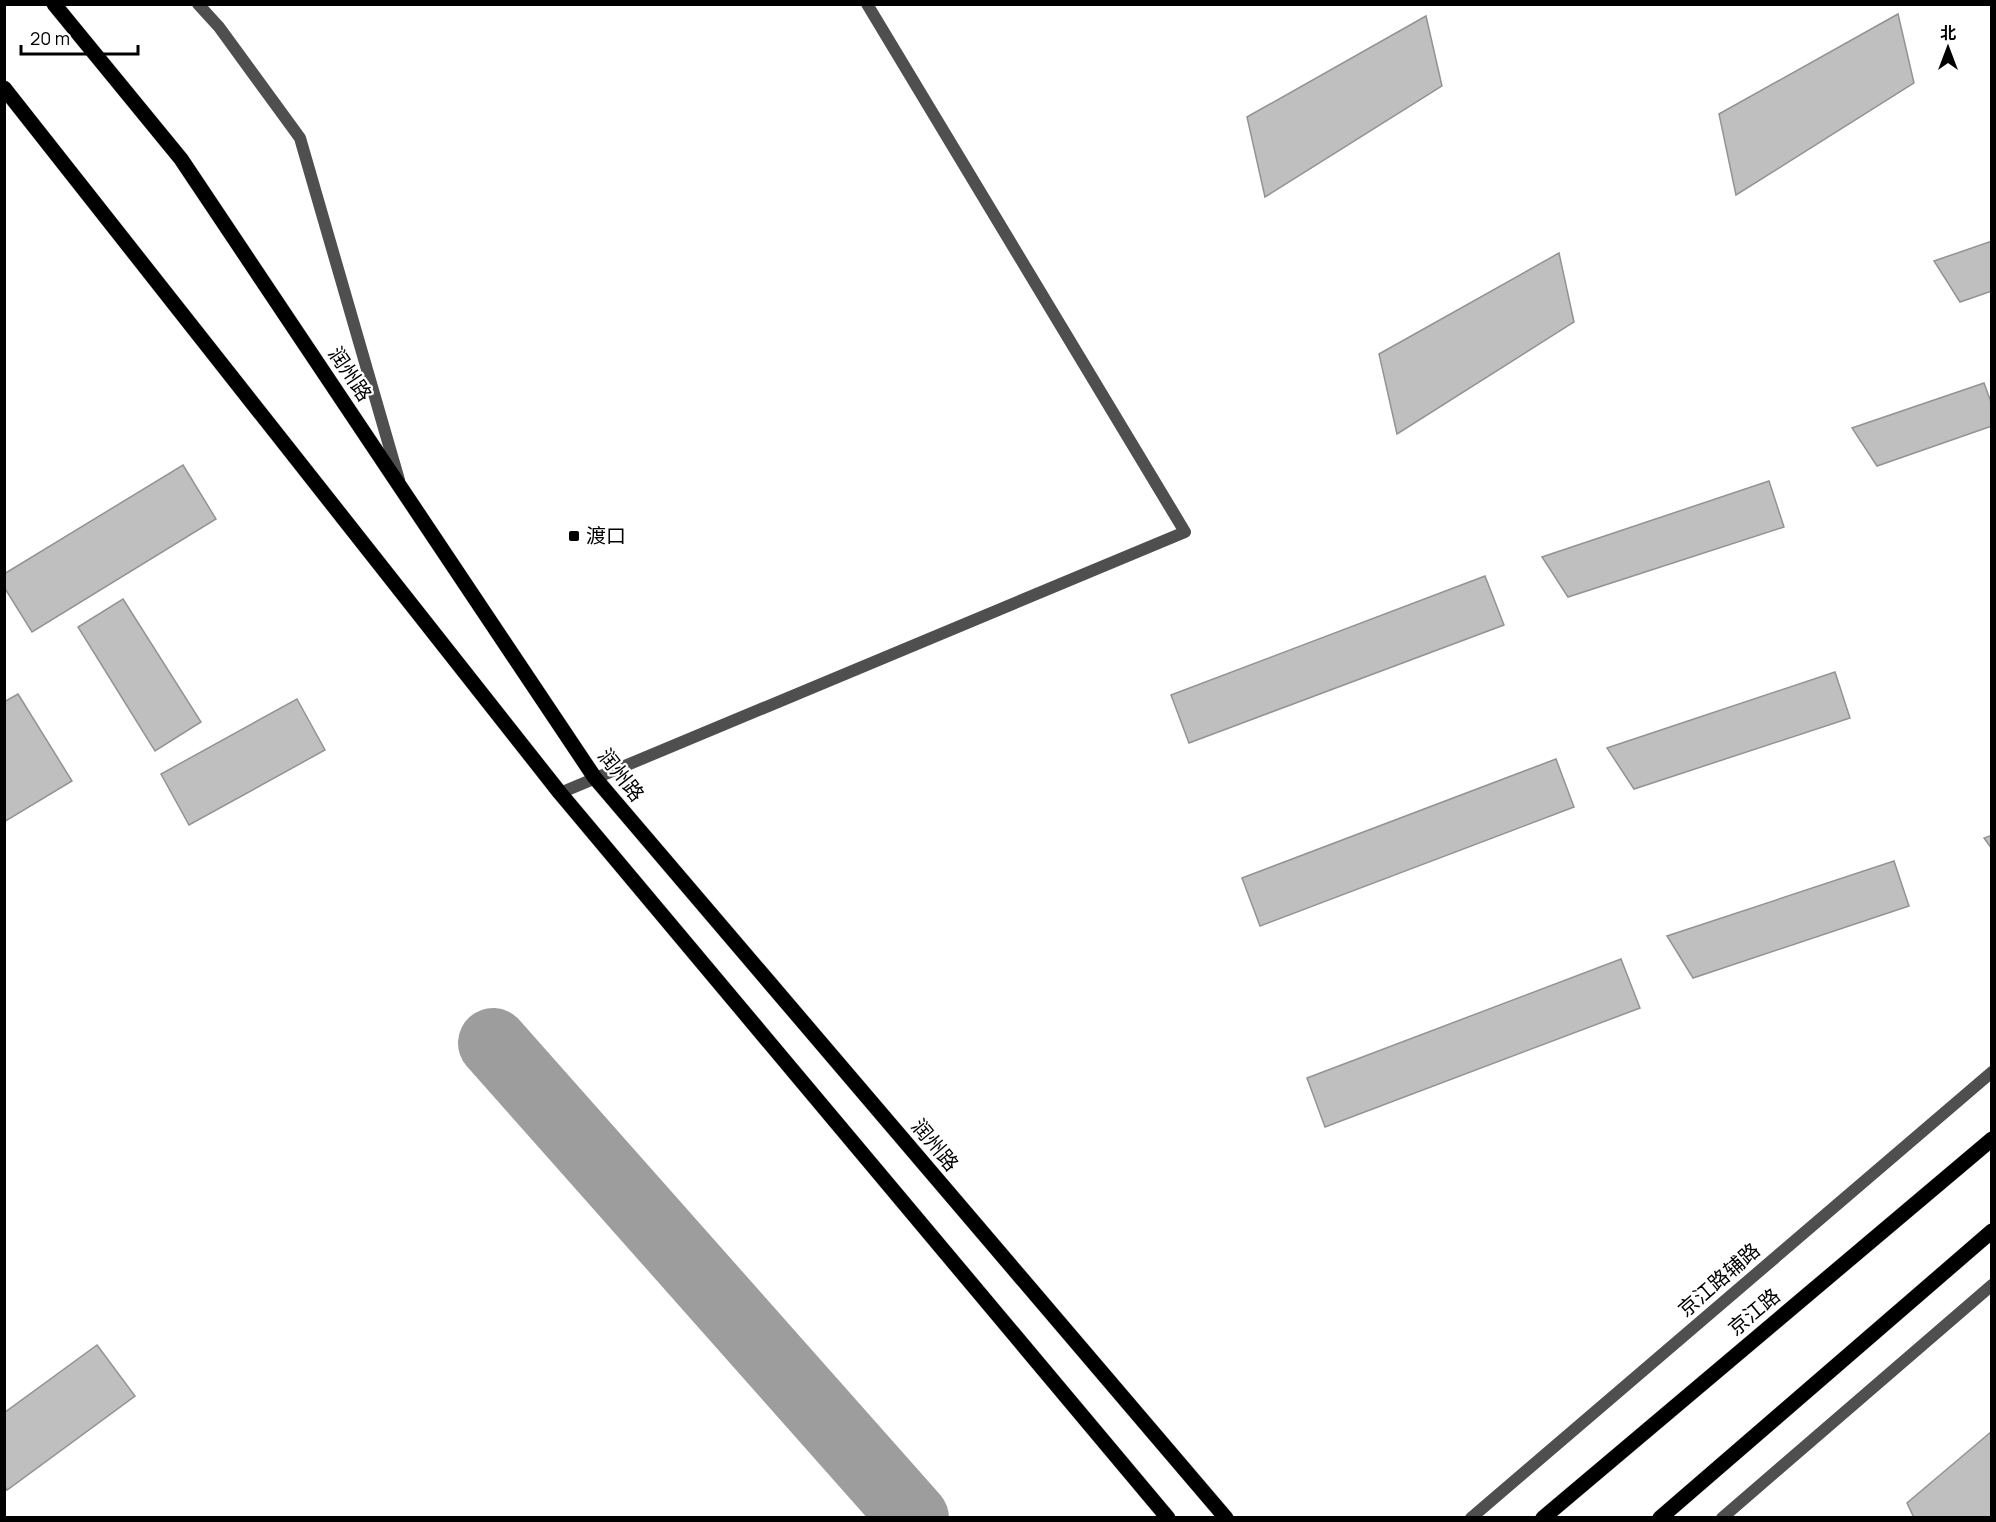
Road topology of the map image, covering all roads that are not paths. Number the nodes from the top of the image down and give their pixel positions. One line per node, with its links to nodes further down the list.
1 (54, 4): 5 (main road, 润州路)
2 (198, 4): 5 (street)
3 (867, 4): 6 (street)
4 (4, 88): 7 (main road)
5 (403, 492): 6 (main road, 润州路)
6 (595, 778): 7 (street); 13 (main road, 润州路)
7 (560, 793): 12 (main road)
8 (1992, 1072): 14 (street, 京江路辅路)
9 (1992, 1139): 15 (main road, 京江路)
10 (1992, 1231): 16 (main road)
11 (1992, 1285): 17 (street)
12 (1168, 1518)
13 (1226, 1518)
14 (1471, 1518)
15 (1543, 1518)
16 (1660, 1518)
17 (1722, 1518)

